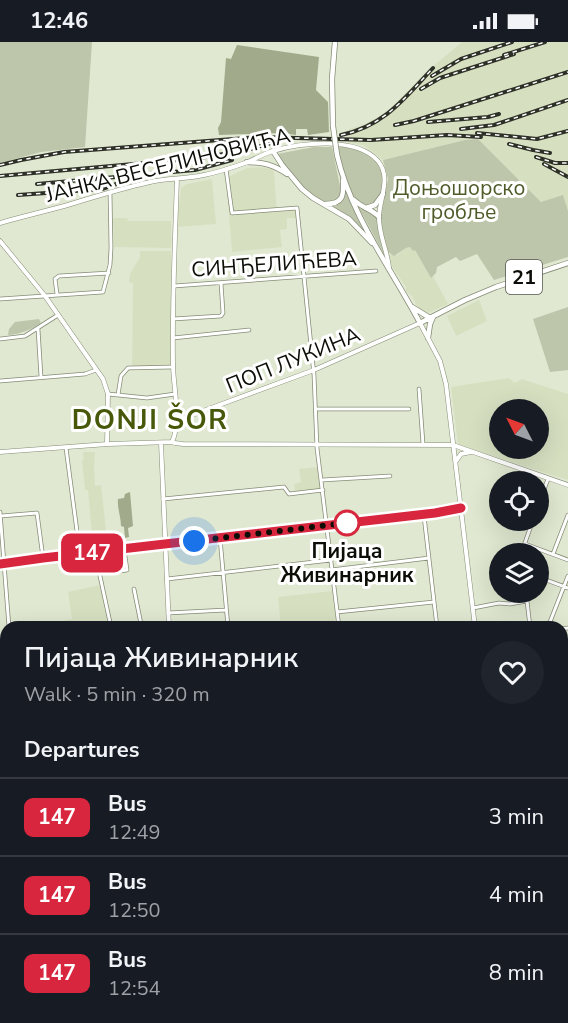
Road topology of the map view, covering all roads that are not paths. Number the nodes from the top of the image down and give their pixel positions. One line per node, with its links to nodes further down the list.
1 (335, 42): 5 (main road, bridge)
2 (273, 151): 3 (street, ЈАНКА ВЕСЕЛИНОВИЋА); 6 (main road); 9 (street, ЈАНКА ВЕСЕЛИНОВИЋА)
3 (247, 162): 4 (street, ЈАНКА ВЕСЕЛИНОВИЋА); 6 (main road)
4 (226, 169): 7 (street, ЈАНКА ВЕСЕЛИНОВИЋА); 21 (street)
5 (342, 174): 10 (main road); 11 (main road)
6 (291, 177): 11 (main road)
7 (177, 179): 8 (street, ЈАНКА ВЕСЕЛИНОВИЋА); 23 (street)
8 (110, 192): 14 (street, ЈАНКА ВЕСЕЛИНОВИЋА); 20 (street)
9 (383, 194): 12 (main road); 13 (street, ЈАНКА ВЕСЕЛИНОВИЋА)
10 (350, 196): 12 (main road); 16 (main road)
11 (323, 204): 16 (main road)
12 (366, 208): 13 (main road)
13 (379, 218): 18 (street, ЈАНКА ВЕСЕЛИНОВИЋА)
14 (0, 223)
15 (0, 241): 25 (street)
16 (375, 244): 18 (main road)
17 (568, 263): 29 (main road, 21)
18 (389, 268): 27 (main road)
19 (376, 271): 21 (street, СИНЂЕЛИЋЕВА)
20 (109, 273): 24 (street); 24 (street)
21 (304, 277): 22 (street, СИНЂЕЛИЋЕВА); 39 (street)
22 (221, 283): 23 (street, СИНЂЕЛИЋЕВА); 30 (street)
23 (174, 286): 30 (street)
24 (57, 294): 25 (street)
25 (44, 295): 26 (street); 28 (street)
26 (0, 299)
27 (411, 306): 29 (main road); 31 (main road)
28 (58, 315): 32 (street); 38 (street)
29 (432, 317): 31 (main road, 21); 35 (main road)
30 (173, 319): 34 (street)
31 (420, 323): 35 (street); 39 (street, ПОП ЛУКИНА)
32 (38, 329): 36 (street); 40 (street)
33 (249, 330): 34 (street)
34 (173, 338): 37 (street)
35 (428, 338): 54 (street)
36 (0, 339)
37 (173, 367): 44 (street); 45 (street)
38 (97, 370): 40 (street); 43 (street)
39 (314, 370): 46 (street); 48 (street, ПОП ЛУКИНА)
40 (41, 378): 41 (street)
41 (0, 381)
42 (419, 389): 53 (street)
43 (108, 394): 45 (street); 51 (street)
44 (175, 394): 45 (street); 48 (street)
45 (118, 395)
46 (316, 409): 47 (street); 52 (street)
47 (410, 409)
48 (176, 421): 50 (street)
49 (161, 442): 50 (street); 51 (street); 65 (street)
50 (172, 442): 52 (street)
51 (107, 444): 55 (street)
52 (317, 444): 53 (street); 62 (street)
53 (423, 444): 54 (street)
54 (453, 445): 57 (street); 58 (street)
55 (66, 448): 56 (street); 76 (street)
56 (0, 452)
57 (472, 452): 58 (street); 59 (street)
58 (455, 462): 66 (street)
59 (525, 471)
60 (390, 476): 62 (street)
61 (549, 479): 63 (street)
62 (322, 480): 64 (street)
63 (568, 486)
64 (323, 490): 65 (street); 70 (street)
65 (163, 500): 72 (street)
66 (461, 508): 68 (street); 96 (street)
67 (0, 514): 78 (street); 82 (street)
68 (424, 515): 70 (street); 79 (street)
69 (568, 515): 77 (street)
70 (326, 526): 71 (street); 80 (street)
71 (220, 538): 72 (street); 85 (street)
72 (164, 545): 73 (street); 87 (street)
73 (124, 549): 74 (street); 84 (street)
74 (95, 553): 76 (street); 101 (street)
75 (549, 553): 77 (street)
76 (80, 554): 78 (street)
77 (553, 554): 81 (street)
78 (43, 558): 82 (street)
79 (429, 558): 83 (street); 91 (street)
80 (331, 560): 83 (street); 85 (street)
81 (568, 560)
82 (2, 564): 100 (street)
83 (332, 570): 98 (street)
84 (120, 571)
85 (223, 573): 87 (street); 97 (street)
86 (568, 576): 89 (street)
87 (167, 579): 99 (street)
88 (549, 581): 89 (street)
89 (566, 587): 109 (street)
90 (134, 589): 102 (street)
91 (434, 602): 98 (street); 106 (street)
92 (499, 603): 96 (street)
93 (499, 603): 94 (street)
94 (516, 603)
95 (527, 603): 108 (street)
96 (473, 608): 107 (street)
97 (227, 610): 99 (street); 104 (street)
98 (337, 612): 105 (street)
99 (168, 614): 103 (street)
100 (8, 621)
101 (110, 621)
102 (140, 621)
103 (169, 621)
104 (228, 621)
105 (338, 621)
106 (436, 621)
107 (474, 621)
108 (529, 621)
109 (551, 621)

